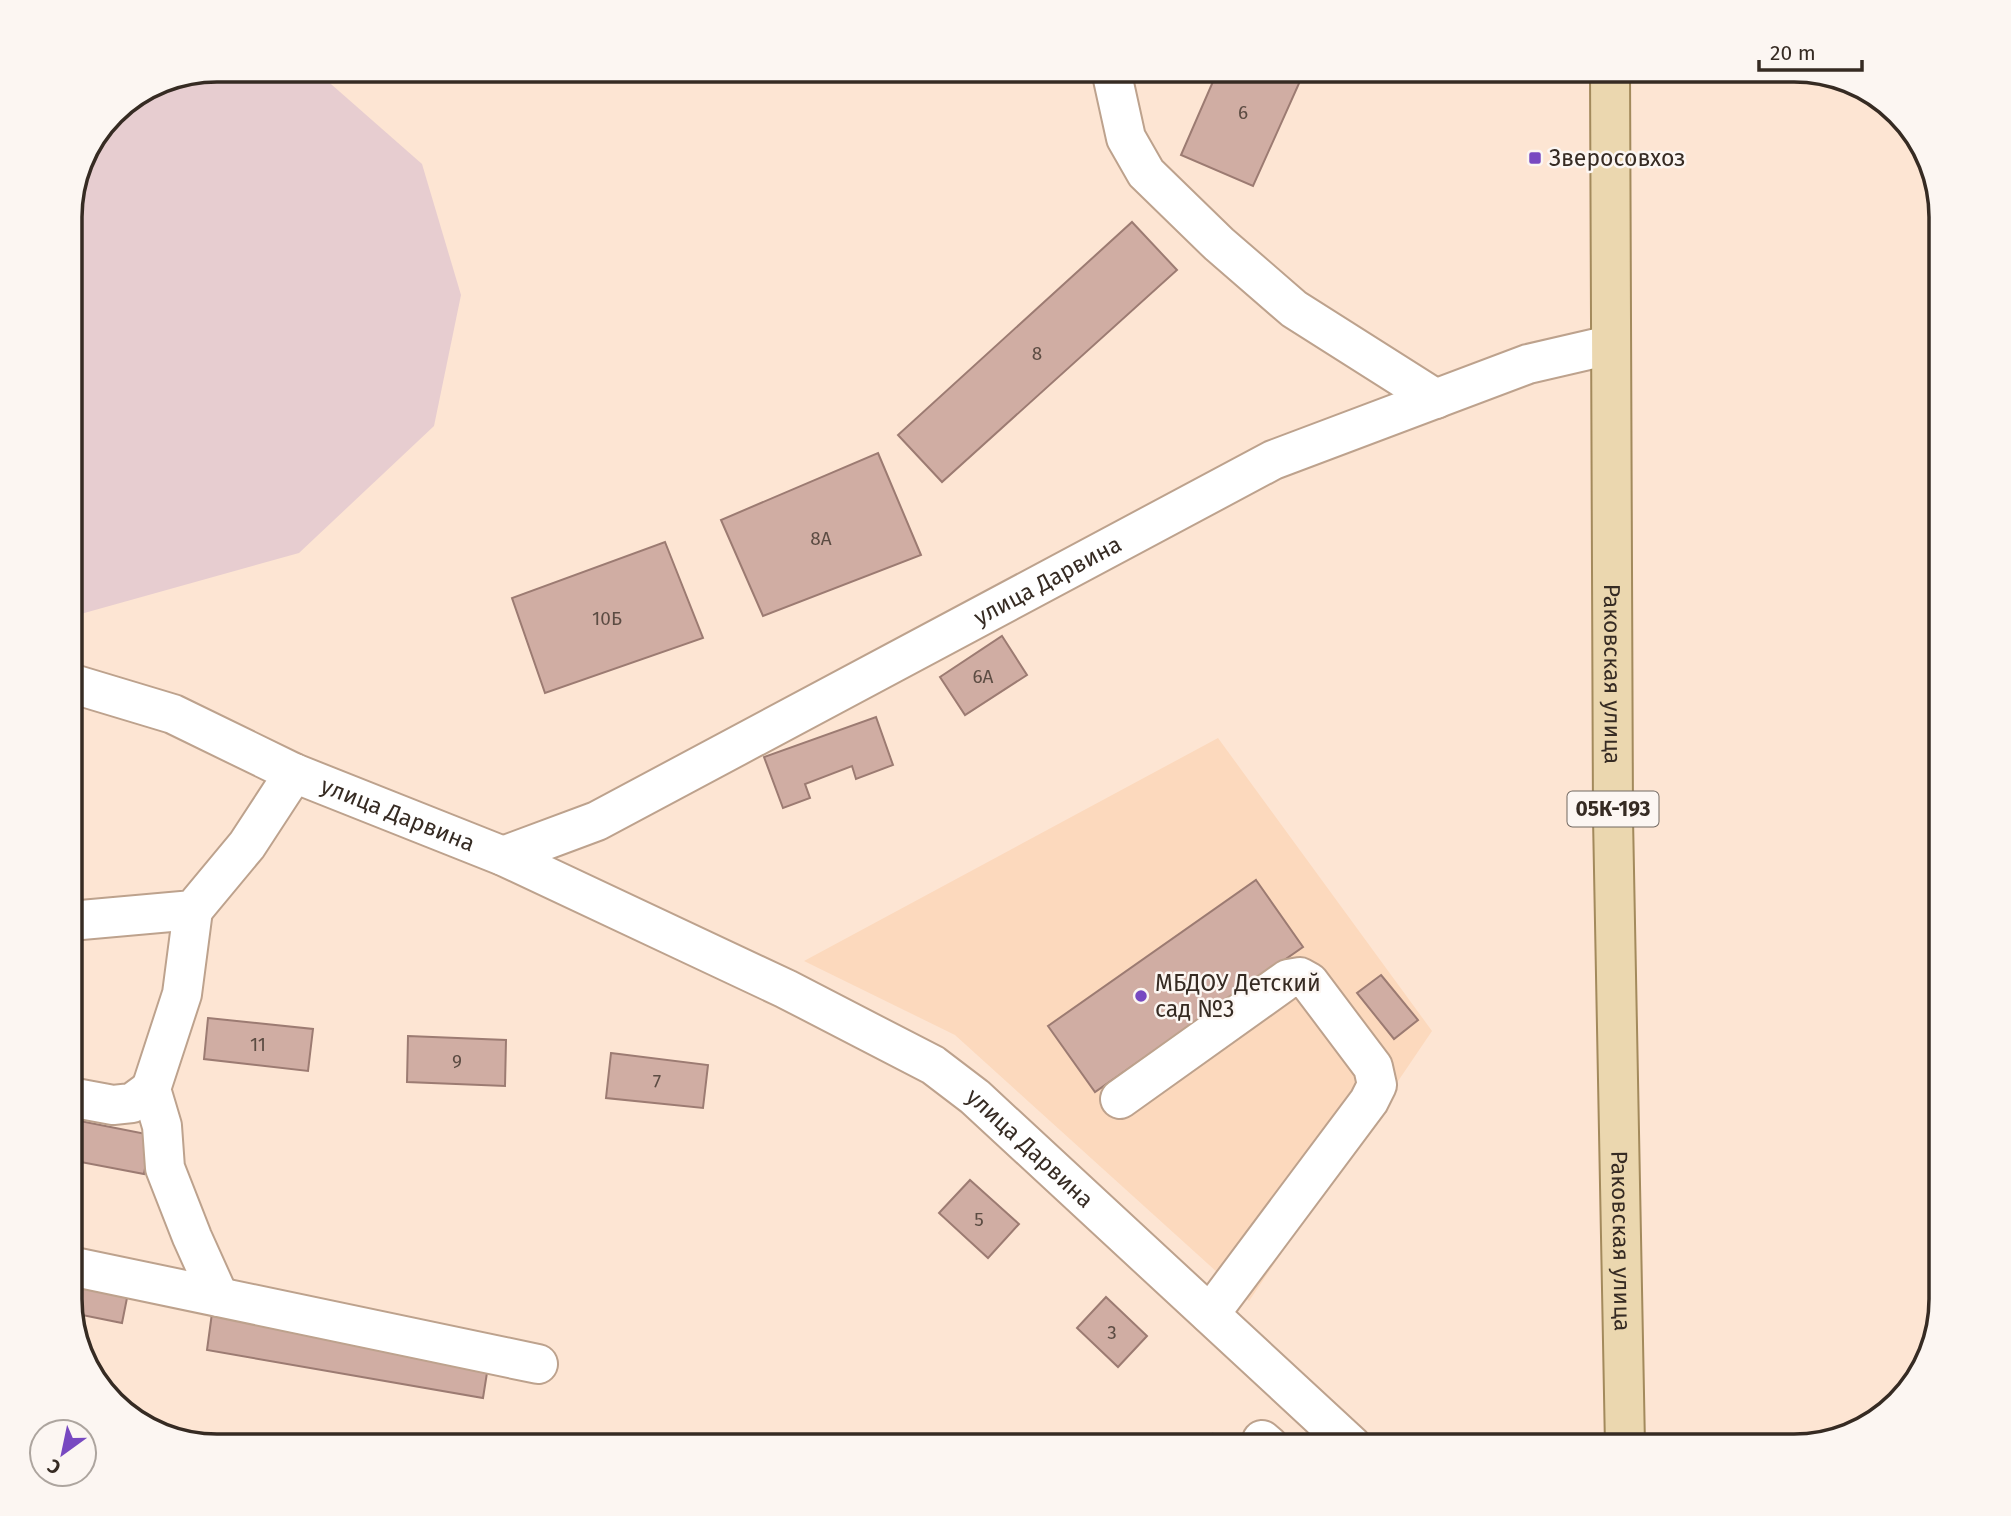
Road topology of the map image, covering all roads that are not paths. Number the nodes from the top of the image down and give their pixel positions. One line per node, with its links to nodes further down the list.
1 (1114, 82): 4 (street)
2 (1610, 82): 3 (main road, Раковская улица / 05К-193)
3 (1609, 345): 4 (street, улица Дарвина); 18 (main road, Раковская улица / 05К-193)
4 (1436, 399): 7 (street, улица Дарвина)
5 (83, 687): 6 (street, улица Дарвина)
6 (294, 773): 7 (street, улица Дарвина); 8 (street)
7 (503, 856): 15 (street, улица Дарвина)
8 (193, 910): 9 (street); 10 (street)
9 (83, 920)
10 (151, 1089): 11 (street); 14 (street)
11 (83, 1099)
12 (1120, 1100): 15 (street)
13 (83, 1269): 14 (street)
14 (219, 1297): 16 (street)
15 (1210, 1314): 17 (street, улица Дарвина)
16 (538, 1364)
17 (1339, 1434)
18 (1625, 1434)

